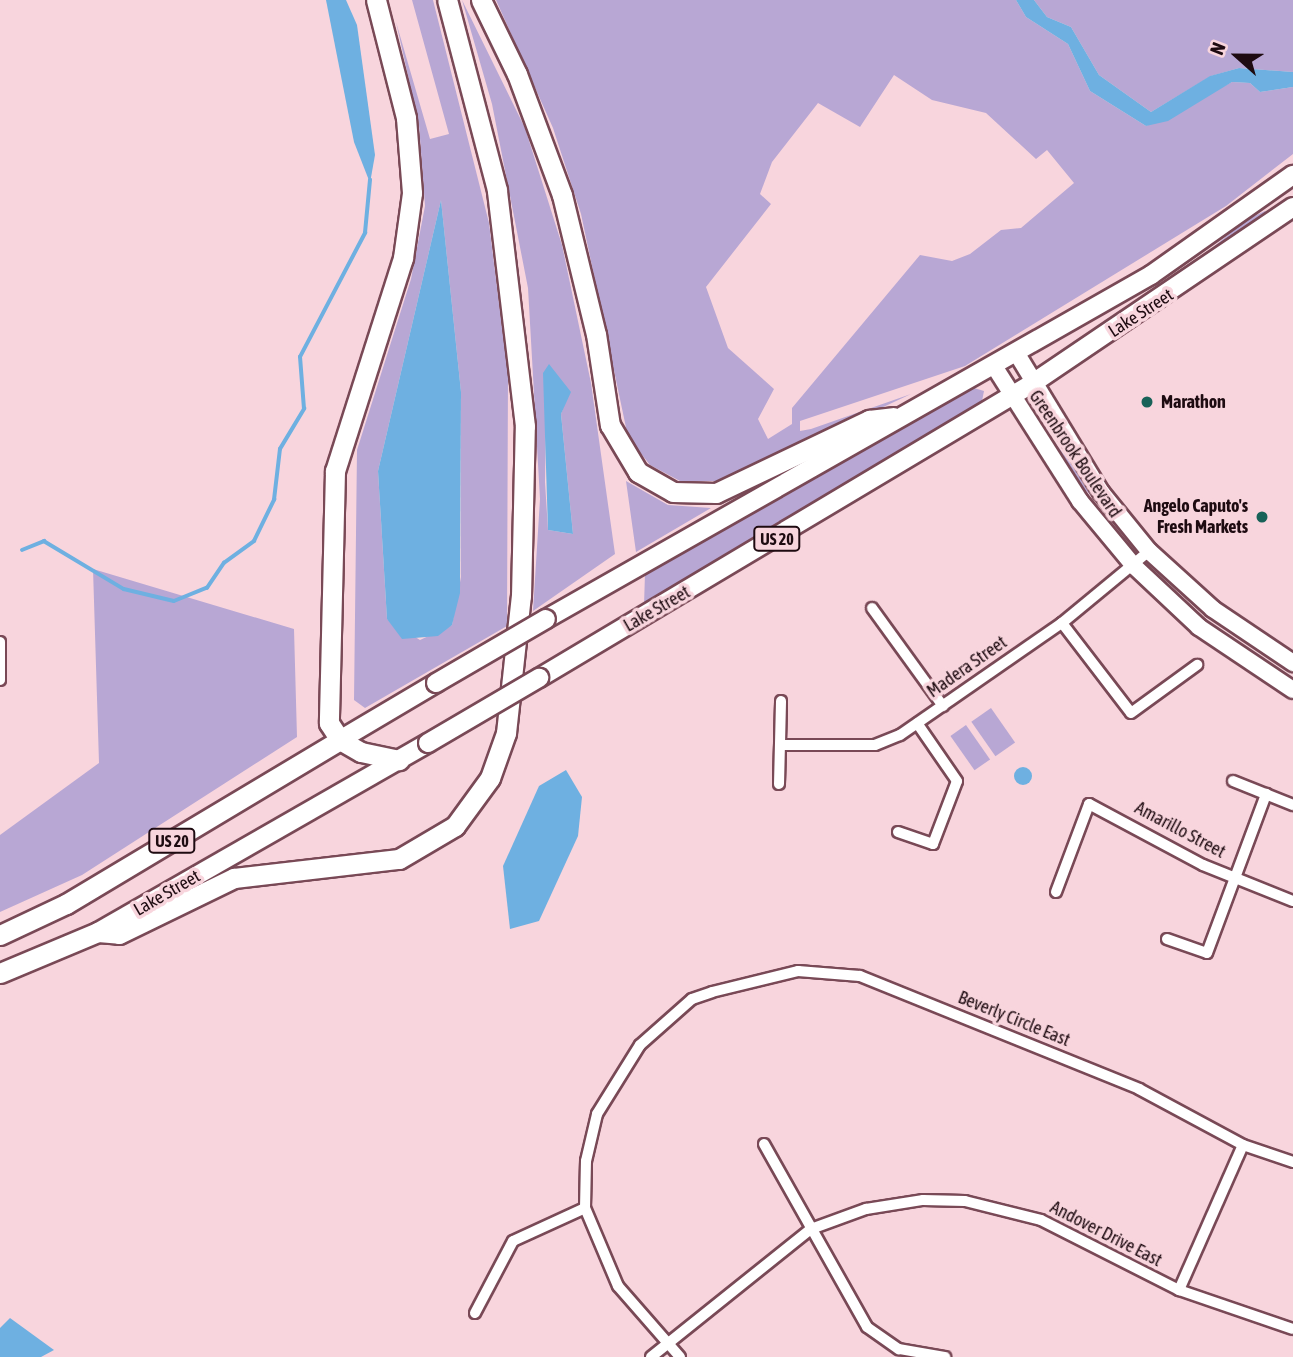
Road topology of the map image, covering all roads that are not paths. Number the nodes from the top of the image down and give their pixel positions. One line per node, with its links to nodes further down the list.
1 (376, 0): 23 (highway)
2 (447, 0): 34 (highway)
3 (481, 0): 10 (highway)
4 (1293, 175): 6 (main road, Lake Street / US 20)
5 (1293, 207): 8 (main road, Lake Street / US 20)
6 (1017, 354): 7 (main road, Lake Street / US 20); 8 (main road, Greenbrook Boulevard)
7 (994, 366): 9 (main road, Greenbrook Boulevard); 10 (main road, Lake Street / US 20)
8 (1032, 383): 9 (main road, Lake Street / US 20); 11 (main road, Greenbrook Boulevard)
9 (1013, 395): 12 (main road, Greenbrook Boulevard); 25 (main road, Lake Street / US 20, bridge)
10 (893, 418): 23 (main road, Lake Street / US 20, bridge)
11 (1149, 551): 12 (street, Madera Street); 16 (main road, Greenbrook Boulevard)
12 (1133, 566): 14 (street, Madera Street); 19 (main road, Greenbrook Boulevard)
13 (872, 608): 21 (street)
14 (1062, 623): 17 (street); 21 (street, Madera Street)
15 (0, 642): 18 (street)
16 (1293, 663)
17 (1197, 665)
18 (0, 680)
19 (1293, 690)
20 (781, 701): 24 (street)
21 (943, 706): 22 (street, Madera Street)
22 (917, 723): 24 (street, Madera Street); 30 (street)
23 (340, 740): 25 (highway); 35 (highway, Lake Street / US 20)
24 (780, 745): 27 (street)
25 (399, 760): 34 (main road, Lake Street / US 20)
26 (1233, 781): 28 (street)
27 (779, 784)
28 (1266, 794): 29 (street); 31 (street)
29 (1293, 805)
30 (898, 832)
31 (1236, 878): 32 (street, Amarillo Street); 33 (street, Amarillo Street); 36 (street)
32 (1056, 892)
33 (1293, 901)
34 (98, 932): 37 (highway, Lake Street / US 20)
35 (0, 935)
36 (1167, 939)
37 (0, 973)
38 (764, 1144): 42 (street)
39 (1243, 1145): 40 (street, Beverly Circle East); 41 (street, Beverly Circle East); 43 (street)
40 (1293, 1162)
41 (585, 1208): 44 (street); 46 (street)
42 (811, 1229): 43 (street, Andover Drive East); 46 (street, Andover Drive East); 49 (street)
43 (1179, 1290): 45 (street, Andover Drive East)
44 (475, 1313)
45 (1293, 1329)
46 (667, 1343): 47 (street, Andover Drive East); 48 (street)
47 (651, 1357)
48 (680, 1357)
49 (945, 1357)

